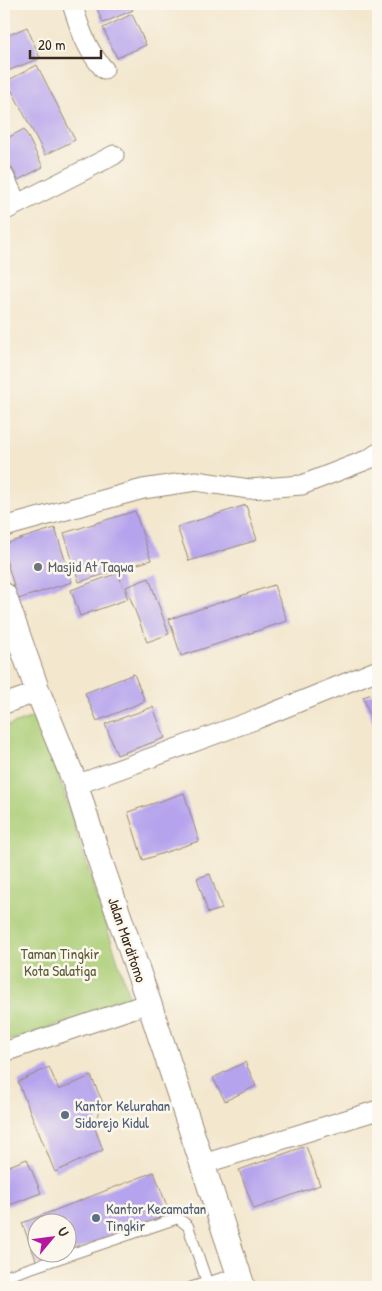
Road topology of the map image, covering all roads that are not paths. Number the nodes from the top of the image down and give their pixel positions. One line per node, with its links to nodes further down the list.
1 (72, 4): 2 (street)
2 (104, 68)
3 (114, 155): 5 (street)
4 (4, 176): 5 (street)
5 (10, 207)
6 (378, 453): 7 (street)
7 (4, 527)
8 (4, 595): 10 (street, Jalan Marditomo)
9 (378, 670): 12 (street)
10 (38, 692): 11 (street); 12 (street, Jalan Marditomo)
11 (4, 704)
12 (76, 785): 13 (street, Jalan Marditomo)
13 (149, 1003): 14 (street); 16 (street, Jalan Marditomo)
14 (4, 1052)
15 (378, 1110): 16 (street)
16 (203, 1164): 18 (street, Jalan Marditomo)
17 (4, 1277): 19 (lane)
18 (241, 1280): 19 (lane)
19 (207, 1282): 20 (lane)
20 (192, 1287)

